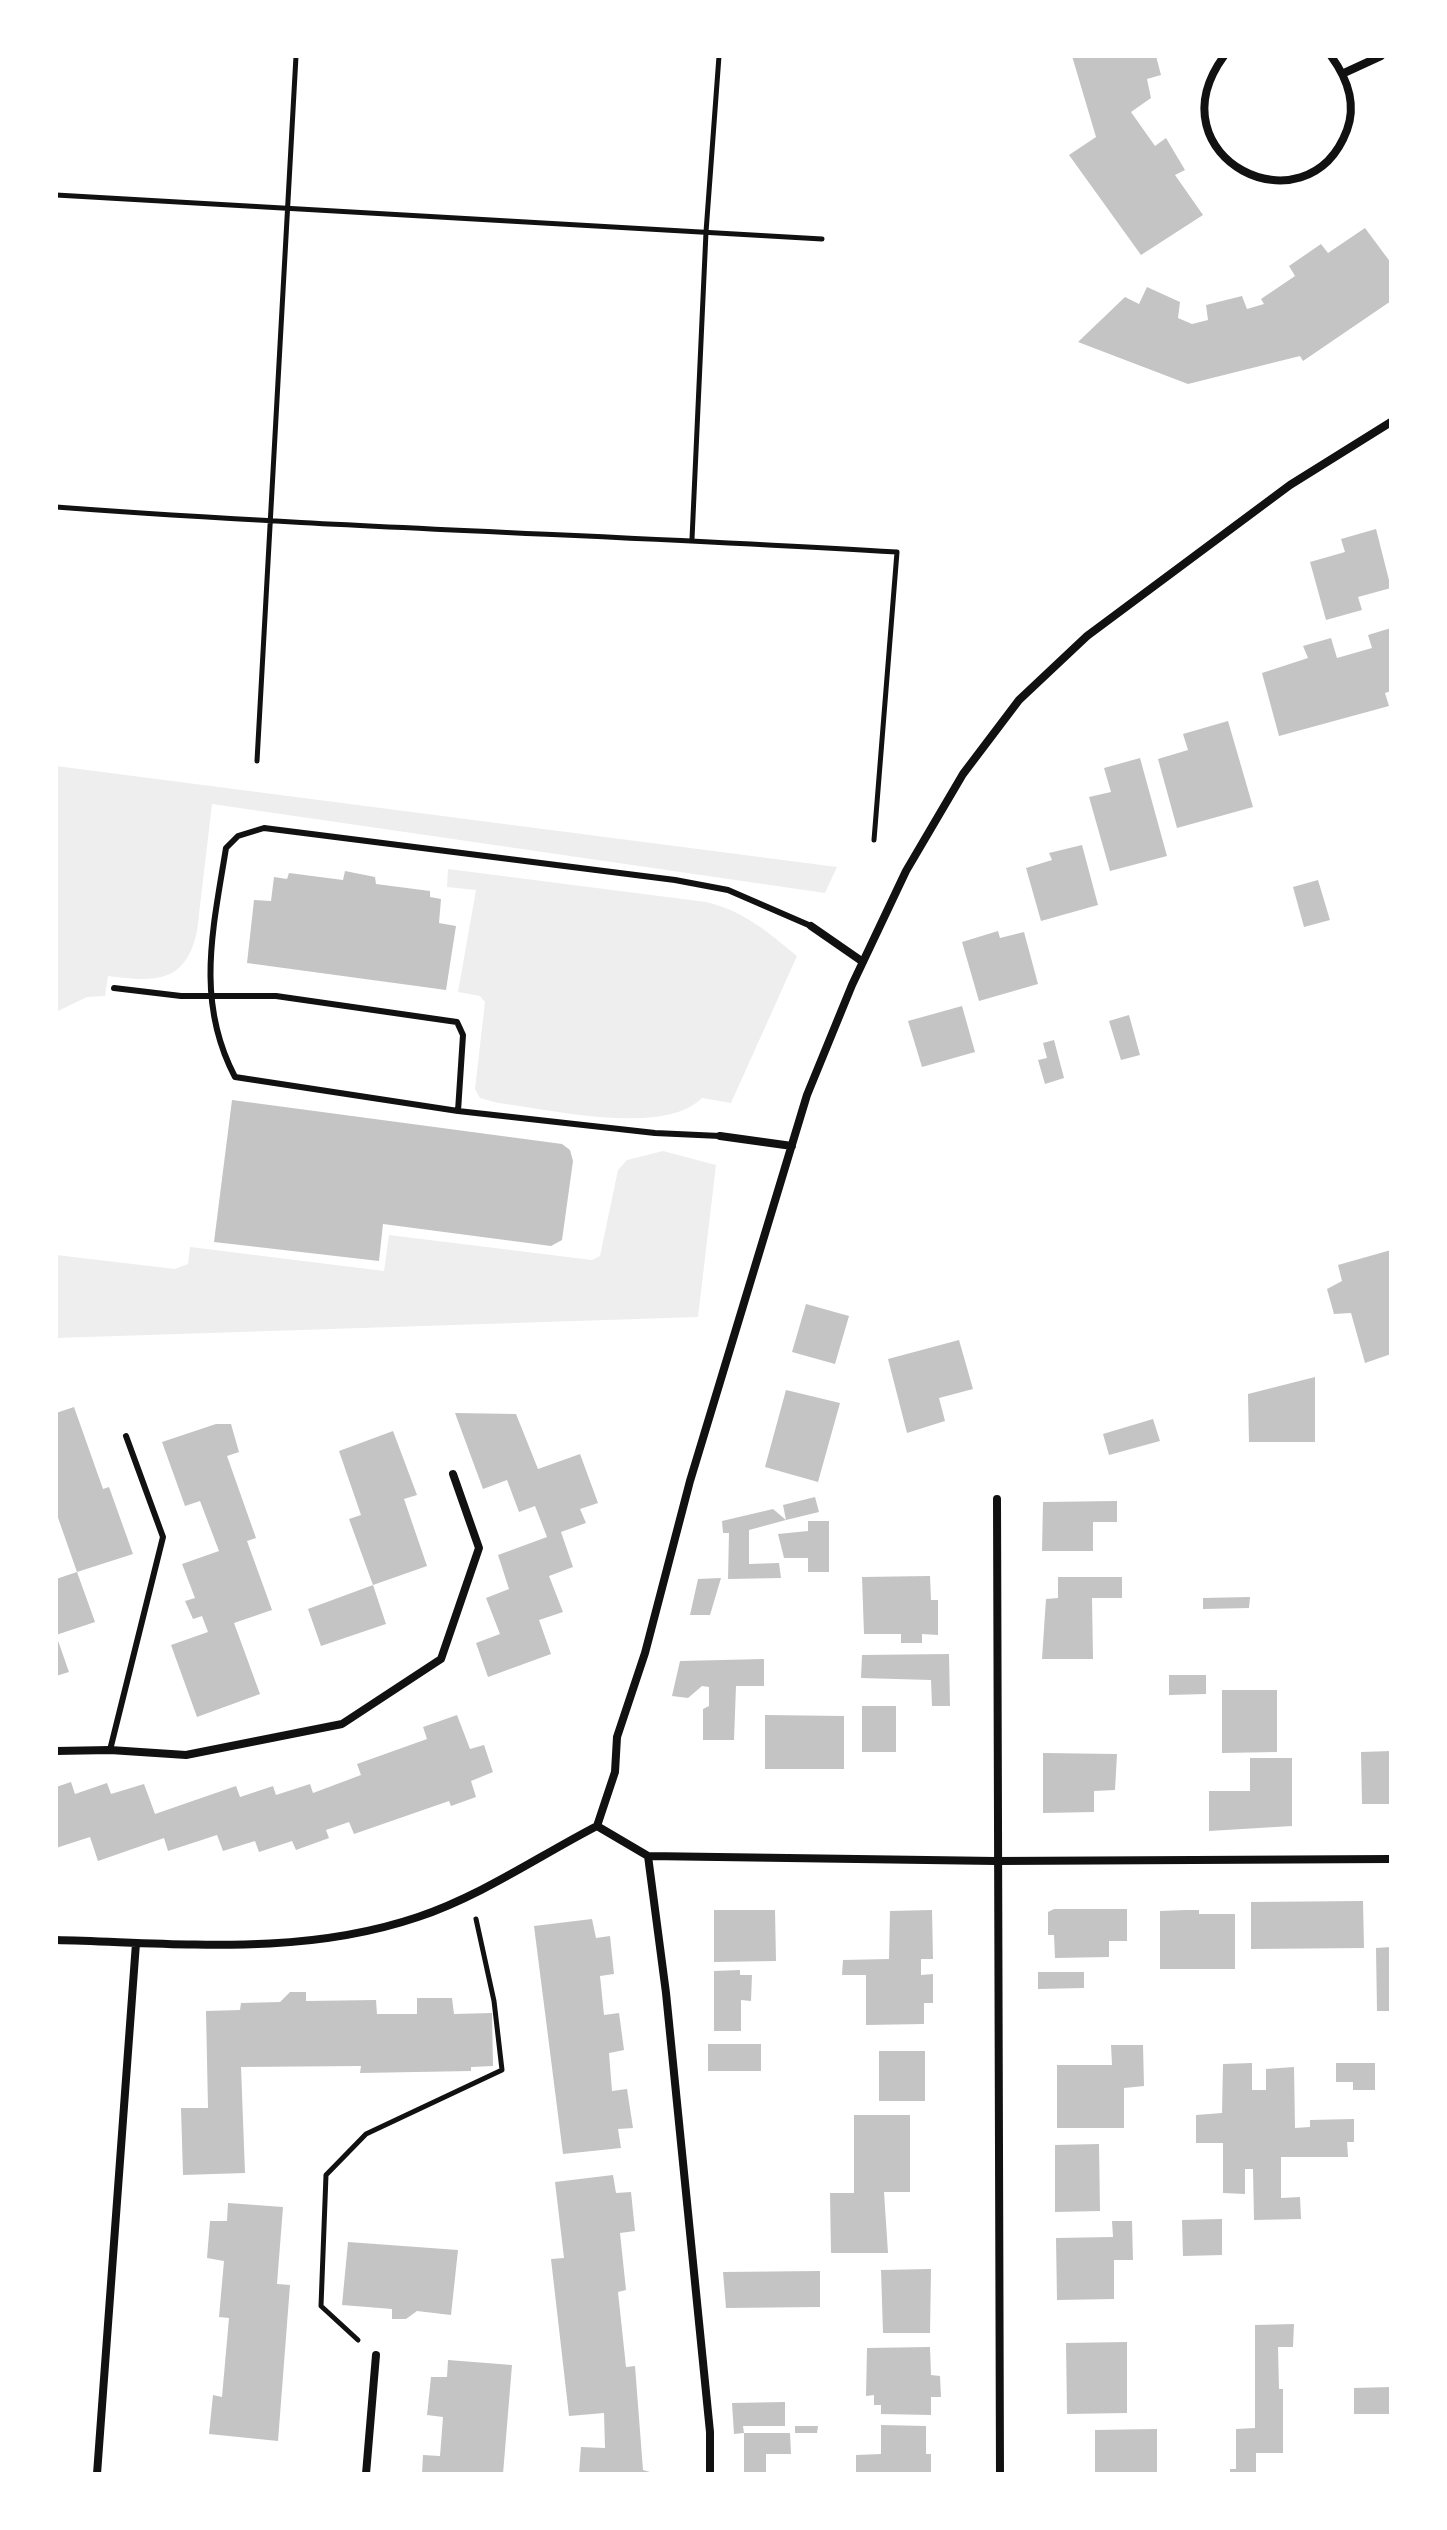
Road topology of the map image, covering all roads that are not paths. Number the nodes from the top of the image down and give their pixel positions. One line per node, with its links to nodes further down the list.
1 (1224, 56): 4 (street)
2 (1331, 56): 4 (street)
3 (1381, 56): 4 (street)
4 (1344, 73)
5 (1391, 422): 7 (street)
6 (811, 926): 7 (street); 9 (lane)
7 (863, 962): 12 (street)
8 (114, 988): 9 (lane)
9 (212, 996): 10 (lane); 10 (lane)
10 (458, 1111): 11 (lane)
11 (720, 1136): 12 (street)
12 (792, 1146): 18 (street)
13 (126, 1436): 16 (lane)
14 (453, 1474): 16 (street)
15 (997, 1499): 21 (street)
16 (110, 1750): 17 (street)
17 (56, 1751)
18 (597, 1826): 19 (street); 23 (street)
19 (648, 1856): 21 (street); 27 (street)
20 (1391, 1859): 21 (street)
21 (996, 1861): 28 (street)
22 (56, 1940): 23 (street)
23 (136, 1943): 25 (street)
24 (376, 2355): 26 (street)
25 (97, 2474)
26 (366, 2474)
27 (710, 2474)
28 (1000, 2474)

